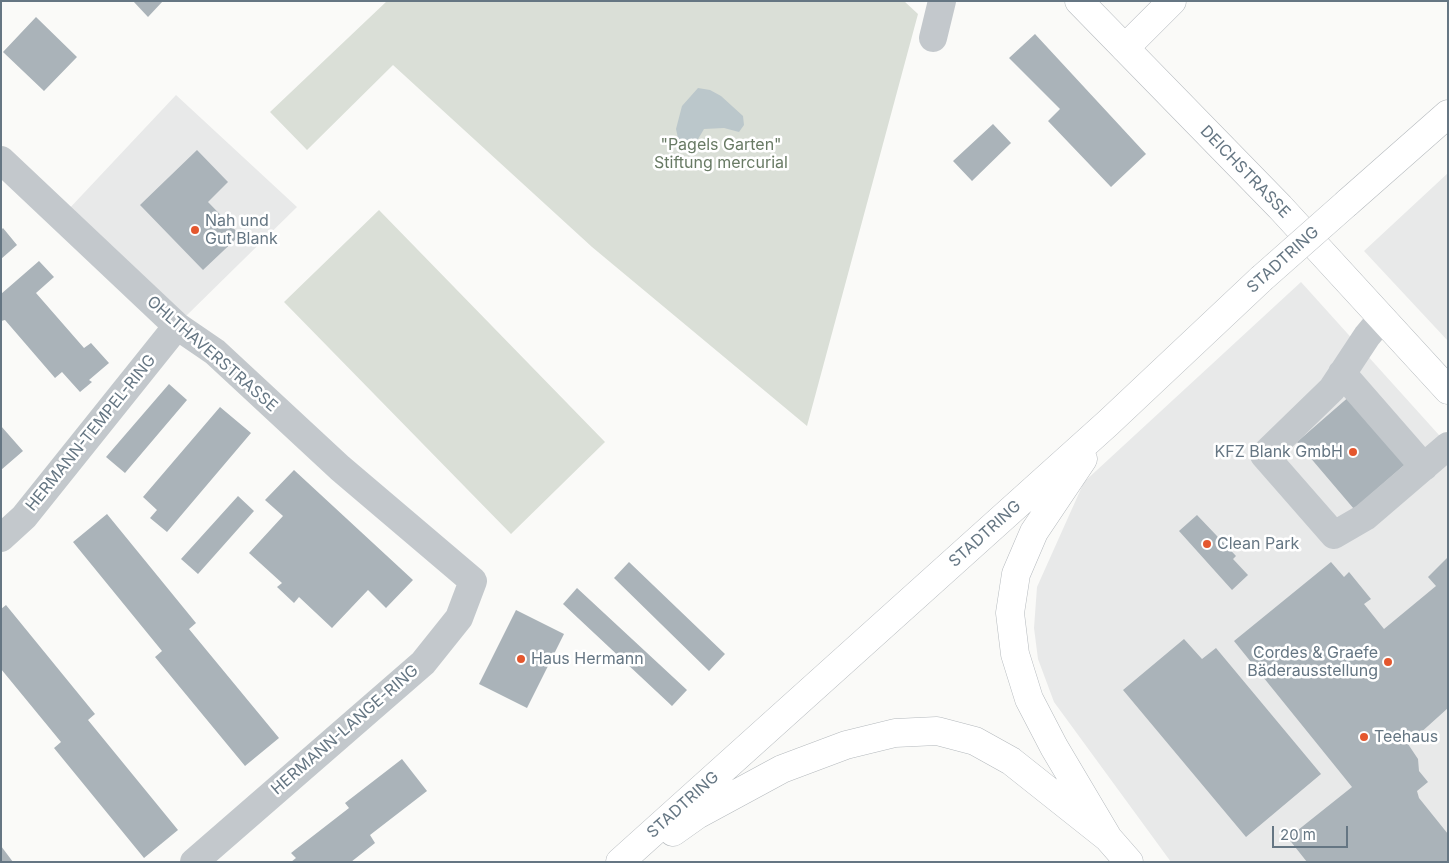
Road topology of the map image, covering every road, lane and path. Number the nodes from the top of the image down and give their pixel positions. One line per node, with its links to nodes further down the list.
1 (942, 1): 4 (street)
2 (1079, 1): 5 (main road, DEICHSTRASSE)
3 (1172, 1): 5 (main road)
4 (933, 38)
5 (1125, 48): 8 (main road, DEICHSTRASSE)
6 (1448, 114): 12 (main road, STADTRING, bridge)
7 (1, 160): 9 (street, OHLTHAVERSTRASSE)
8 (1382, 318): 10 (street); 11 (main road, DEICHSTRASSE)
9 (177, 326): 15 (street, HERMANN-TEMPEL-RING); 16 (street, OHLTHAVERSTRASSE)
10 (1342, 373): 14 (street); 14 (street)
11 (1448, 390)
12 (1108, 423): 17 (main road); 19 (main road, STADTRING)
13 (1448, 446): 14 (street)
14 (1424, 467)
15 (1, 538)
16 (473, 581): 18 (street, HERMANN-LANGE-RING)
17 (1108, 838): 20 (main road); 21 (main road)
18 (194, 862)
19 (620, 862)
20 (628, 862)
21 (1129, 862)

